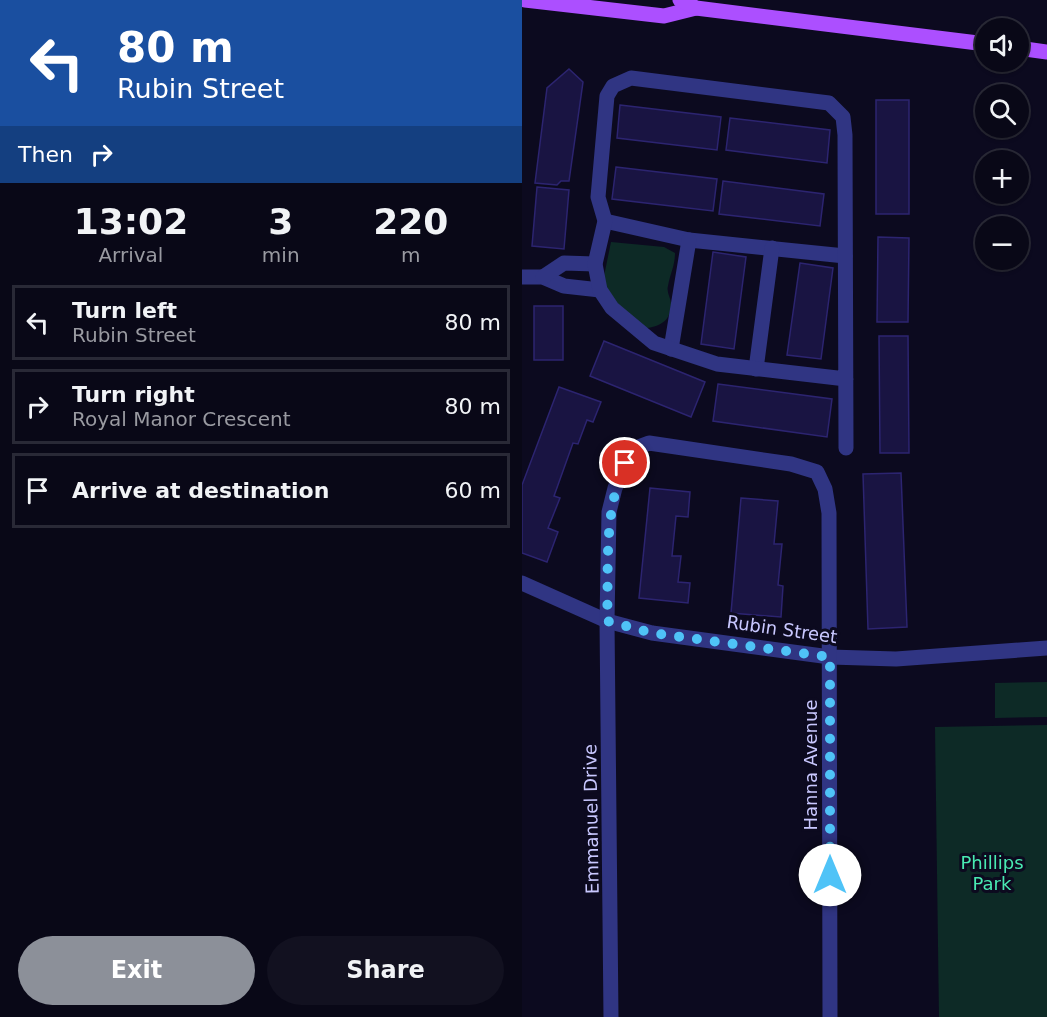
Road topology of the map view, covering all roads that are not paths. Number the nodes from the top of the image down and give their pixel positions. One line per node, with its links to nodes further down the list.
1 (525, 0): 3 (main road)
2 (680, 0): 3 (main road)
3 (696, 8): 4 (main road)
4 (975, 43)
5 (1029, 50): 6 (main road)
6 (1047, 52)
7 (605, 221): 8 (street); 10 (street); 11 (street)
8 (689, 240): 9 (street); 15 (street)
9 (772, 248): 10 (street); 16 (street)
10 (845, 256): 17 (street)
11 (596, 264): 13 (street); 14 (street)
12 (522, 277): 13 (street)
13 (543, 277): 14 (street)
14 (600, 290): 15 (street)
15 (671, 349): 16 (street)
16 (756, 369): 17 (street)
17 (846, 379): 18 (street)
18 (846, 448)
19 (522, 583): 20 (street, Rubin Street)
20 (607, 621): 22 (street, Rubin Street); 22 (street, Emmanuel Drive); 23 (street, Emmanuel Drive)
21 (1047, 648): 22 (street, Rubin Street)
22 (830, 657): 24 (street, Hanna Avenue)
23 (611, 1017)
24 (830, 1017)

